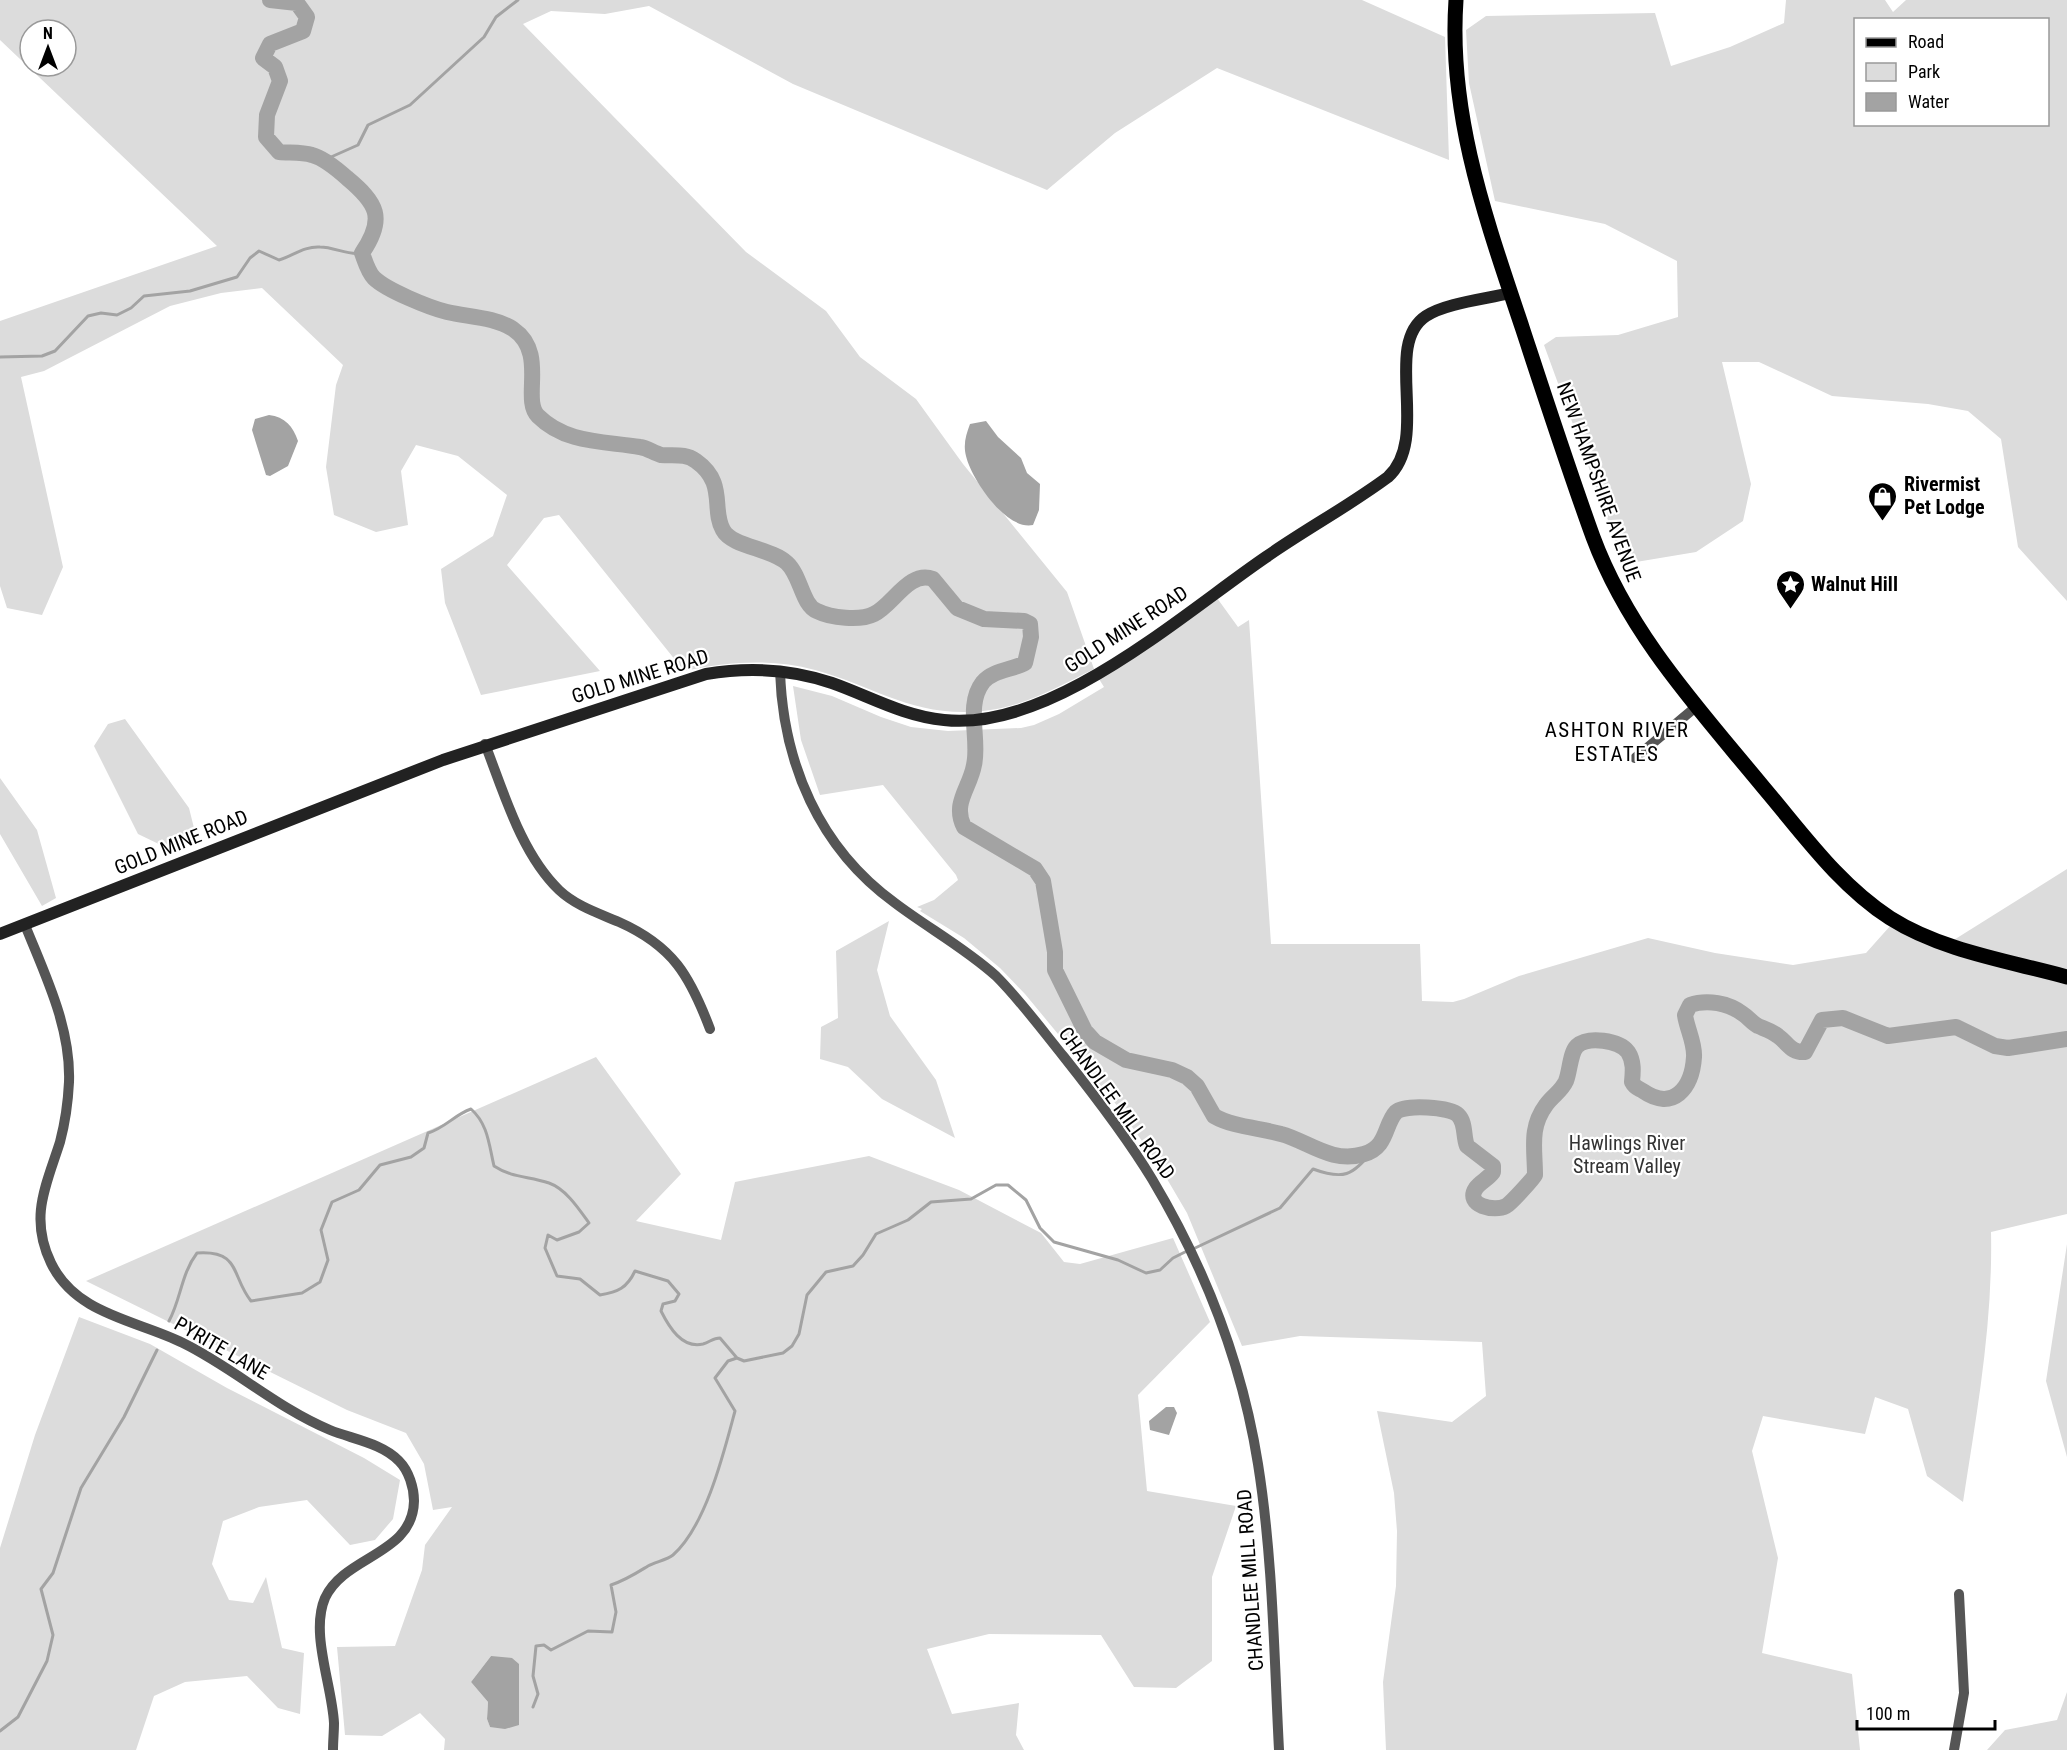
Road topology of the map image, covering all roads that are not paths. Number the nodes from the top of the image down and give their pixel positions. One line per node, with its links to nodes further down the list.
1 (1456, 0): 2 (main road, NEW HAMPSHIRE AVENUE)
2 (1510, 293): 3 (street, GOLD MINE ROAD); 4 (main road, NEW HAMPSHIRE AVENUE)
3 (780, 671): 5 (street, GOLD MINE ROAD); 13 (street, CHANDLEE MILL ROAD)
4 (1696, 706): 6 (street); 9 (main road, NEW HAMPSHIRE AVENUE)
5 (485, 744): 7 (street, GOLD MINE ROAD); 10 (street)
6 (1635, 758)
7 (25, 925): 8 (street, GOLD MINE ROAD); 12 (street, PYRITE LANE)
8 (0, 934)
9 (2067, 977)
10 (711, 1029)
11 (1959, 1594): 14 (street)
12 (333, 1750)
13 (1278, 1750)
14 (1954, 1750)

